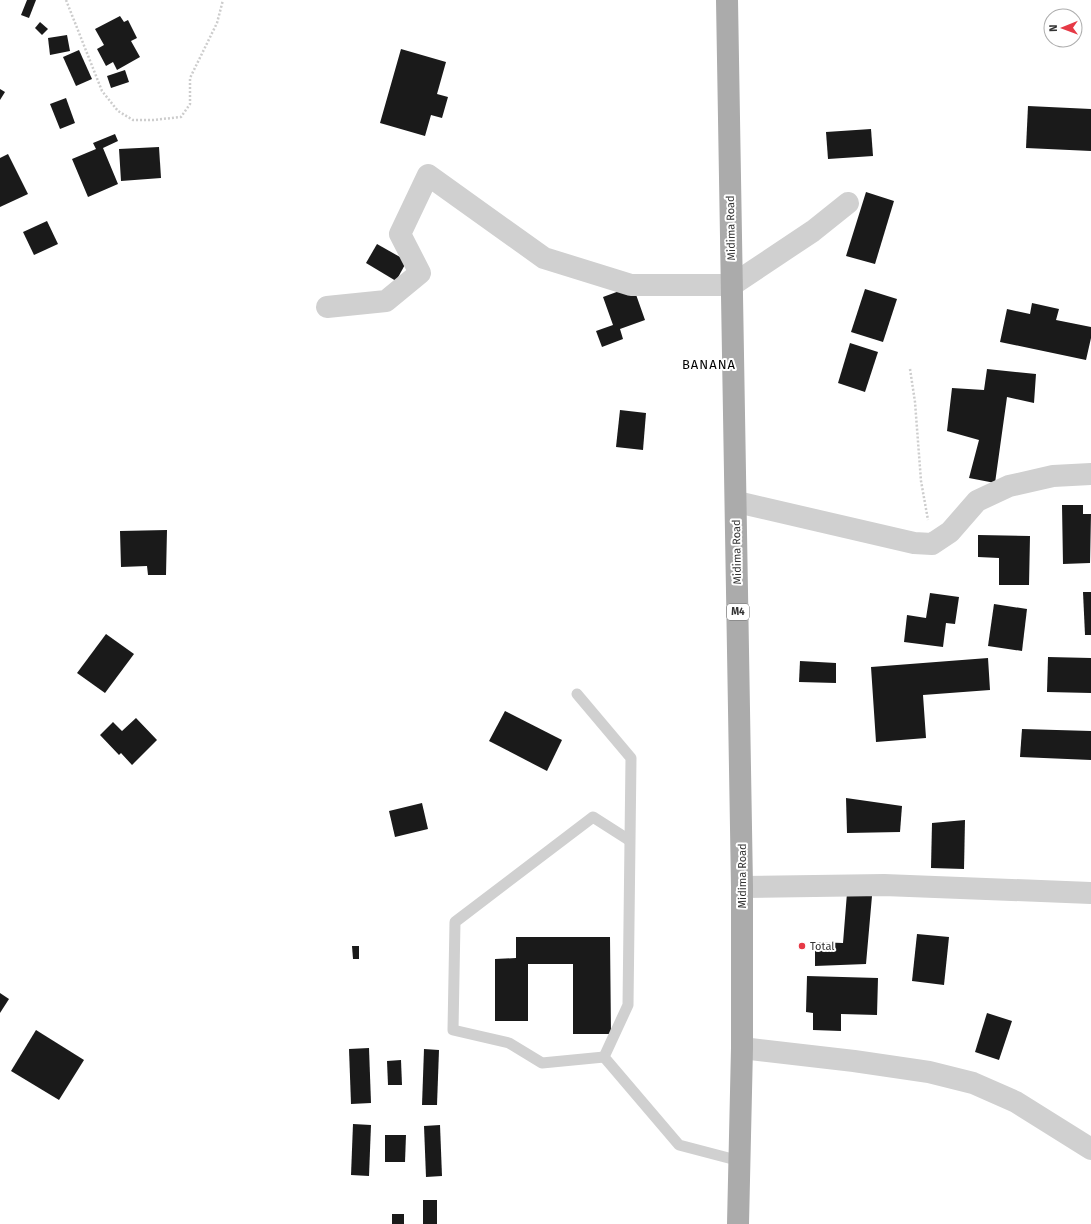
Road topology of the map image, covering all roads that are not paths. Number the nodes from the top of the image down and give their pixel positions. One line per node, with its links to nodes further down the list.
1 (727, 0): 3 (main road, Midima Road / M4)
2 (848, 204): 3 (street)
3 (732, 284): 4 (street); 6 (main road, Midima Road / M4)
4 (327, 306)
5 (1091, 474): 6 (street)
6 (736, 502): 9 (main road, Midima Road / M4)
7 (577, 694): 8 (lane)
8 (629, 840): 12 (lane); 12 (lane)
9 (742, 887): 10 (street); 11 (main road, Midima Road / M4)
10 (1091, 893)
11 (742, 1048): 13 (street); 14 (main road, Midima Road / M4)
12 (604, 1057): 14 (lane)
13 (1091, 1149)
14 (740, 1160): 15 (main road, Midima Road / M4)
15 (738, 1224)

